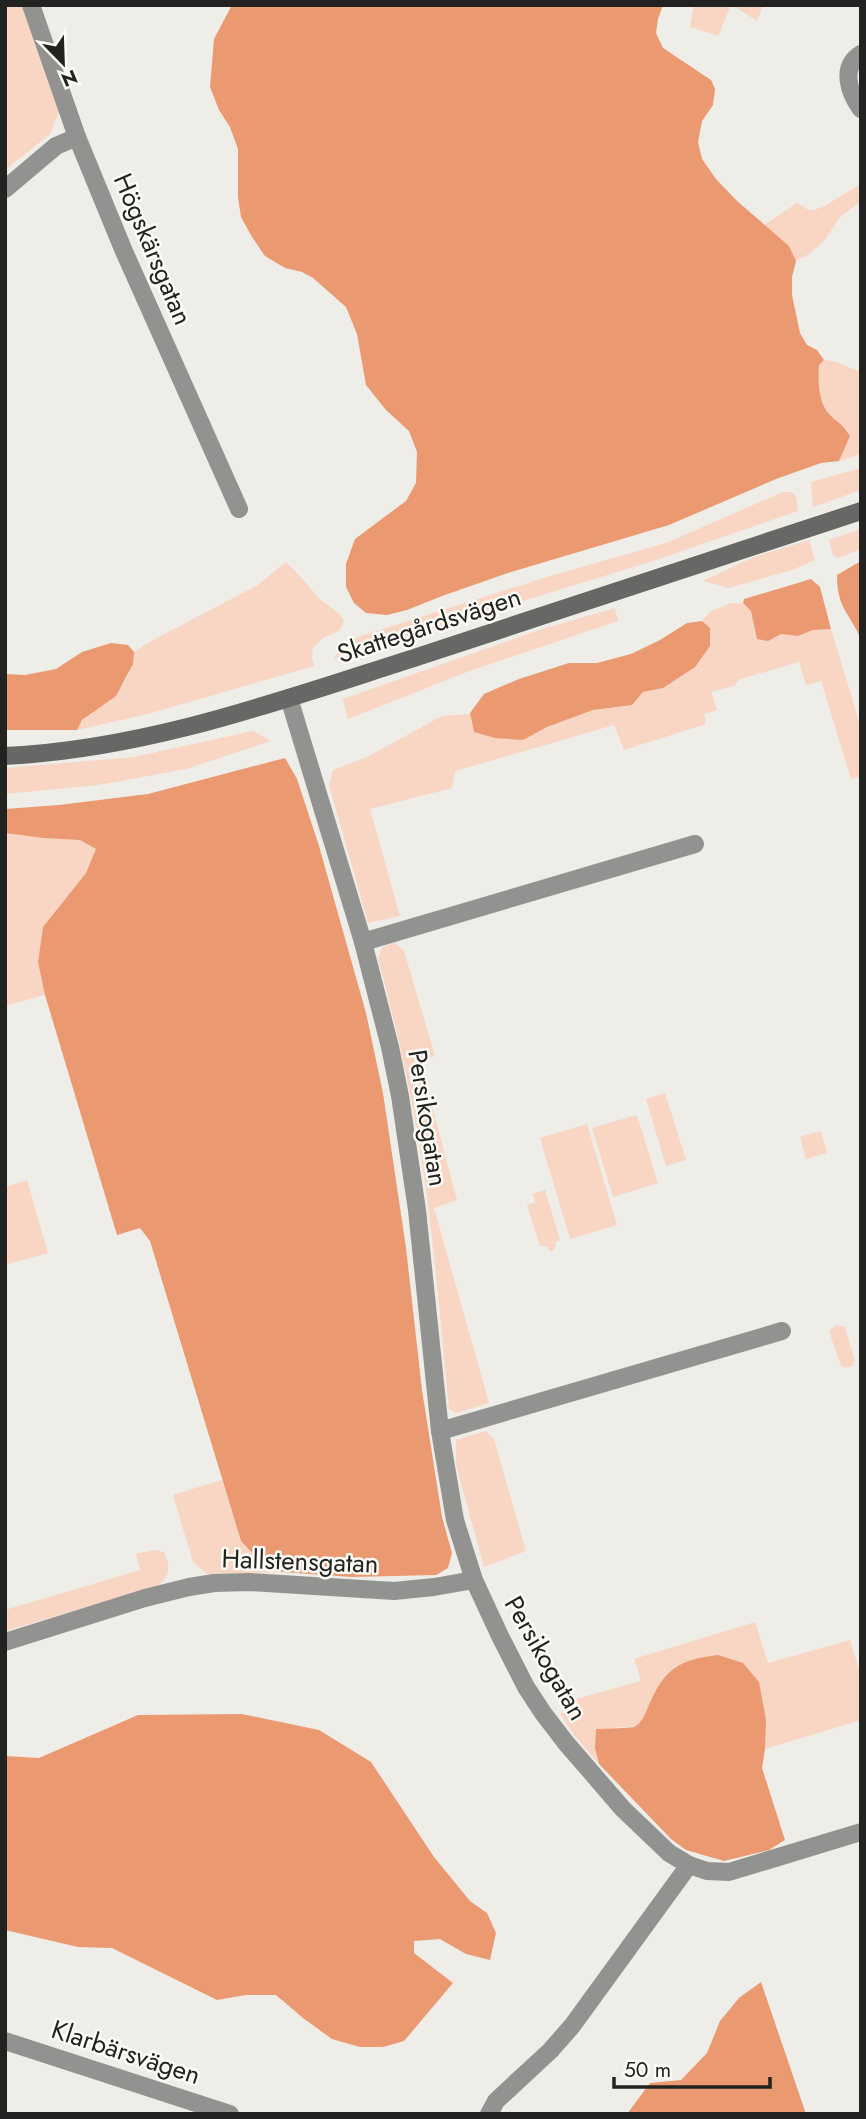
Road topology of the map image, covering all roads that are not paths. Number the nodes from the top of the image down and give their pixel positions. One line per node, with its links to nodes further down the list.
1 (31, 5): 4 (street, Högskärsgatan)
2 (861, 54): 3 (street)
3 (861, 108)
4 (77, 137): 5 (street); 6 (street, Högskärsgatan)
5 (5, 189)
6 (239, 509)
7 (861, 511): 8 (street, Skattegårdsvägen)
8 (289, 698): 9 (street, Skattegårdsvägen); 11 (street, Persikogatan)
9 (5, 756)
10 (695, 844): 11 (street)
11 (363, 942): 13 (street, Persikogatan)
12 (782, 1331): 13 (street)
13 (440, 1431): 14 (street, Persikogatan)
14 (474, 1580): 15 (street, Hallstensgatan); 17 (street, Persikogatan)
15 (5, 1642)
16 (861, 1832): 17 (street, Persikogatan)
17 (689, 1865): 20 (street)
18 (5, 2041): 19 (street, Klarbärsvägen)
19 (230, 2114)
20 (489, 2114)

